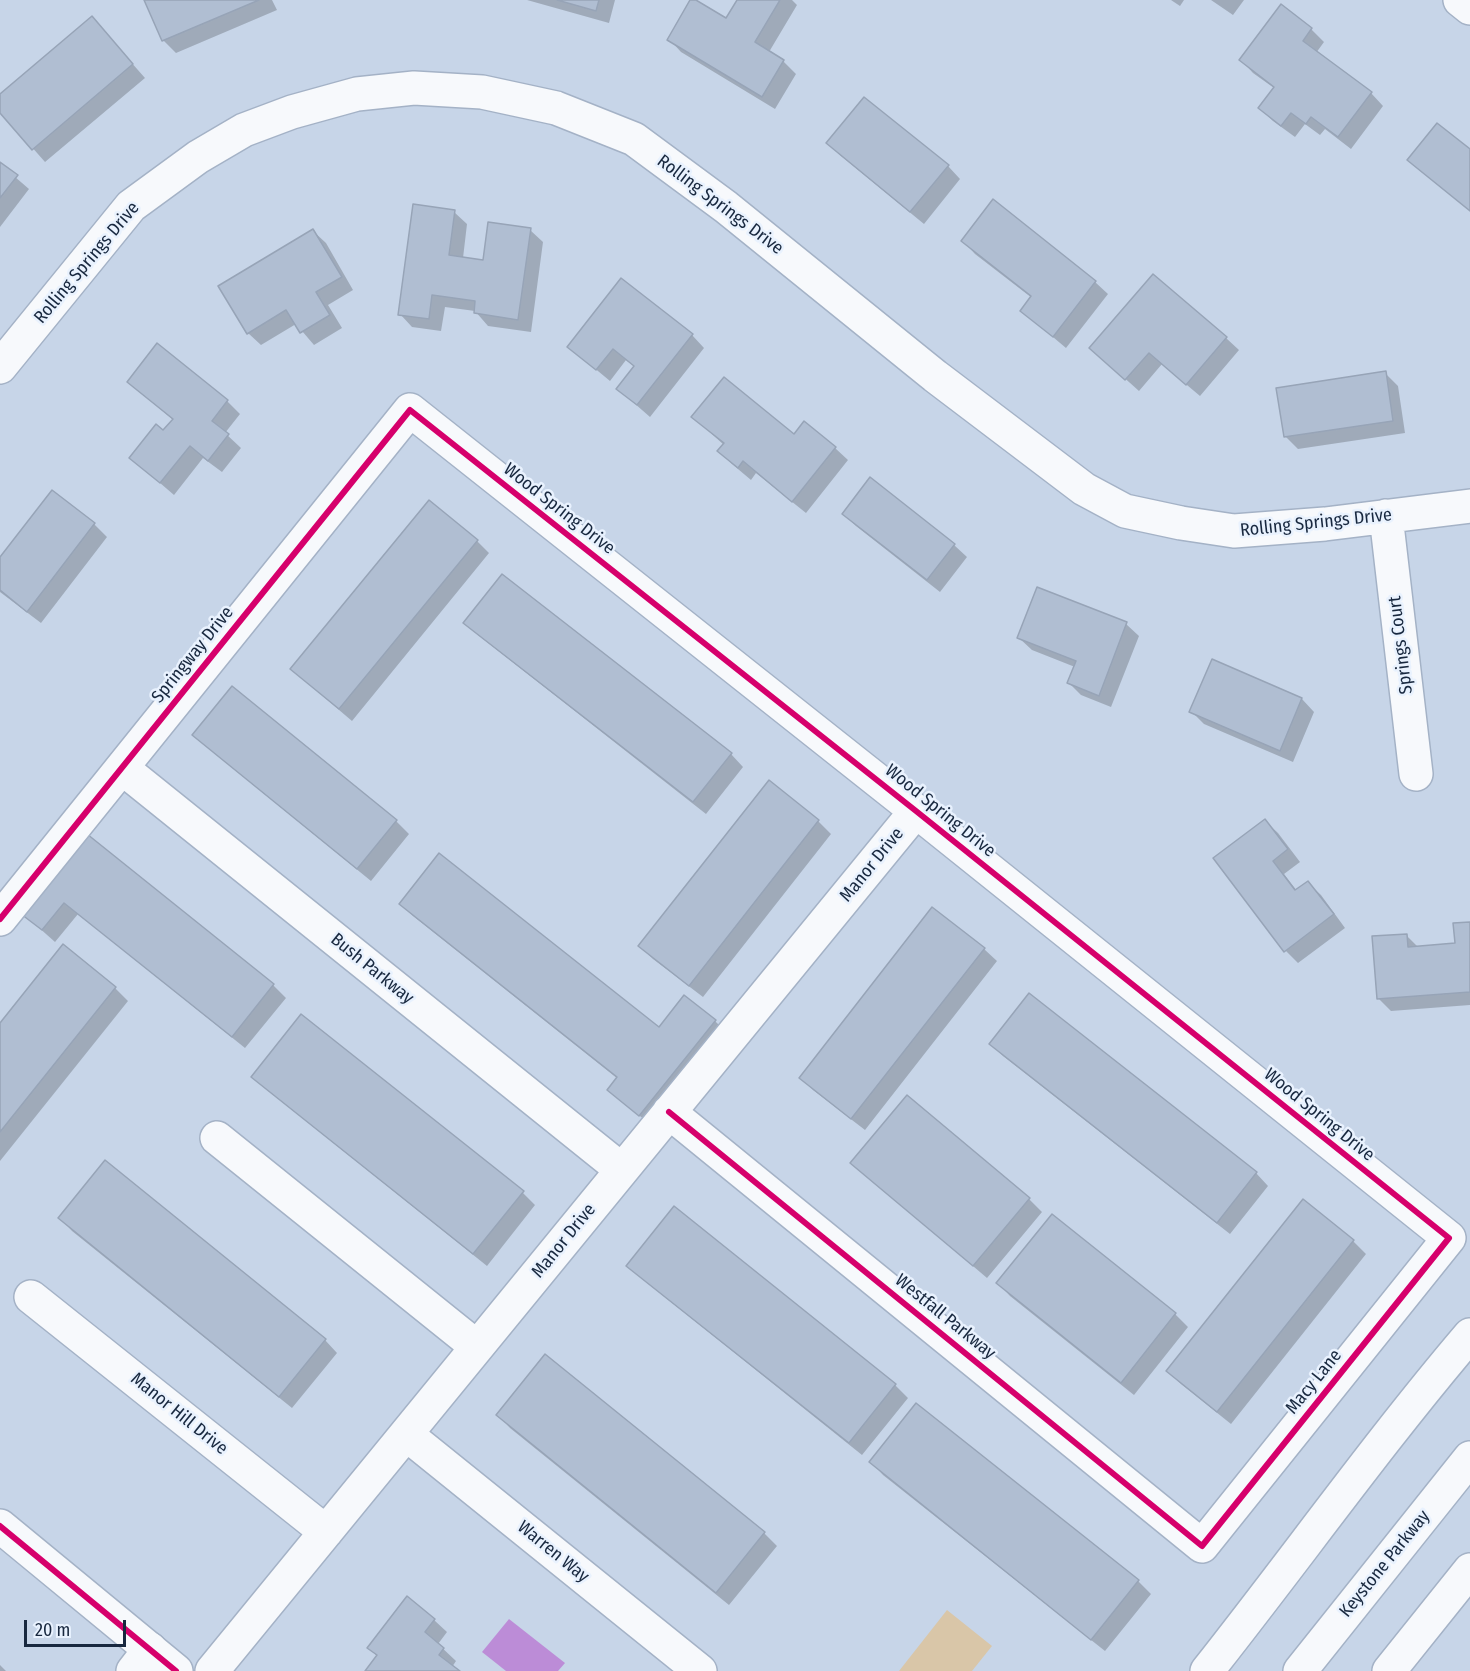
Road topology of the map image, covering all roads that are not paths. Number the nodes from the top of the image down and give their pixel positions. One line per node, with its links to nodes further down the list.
1 (1460, 0): 2 (main road)
2 (1470, 8)
3 (0, 368): 6 (main road, Rolling Springs Drive)
4 (410, 410): 7 (main road, Springway Drive); 9 (main road, Wood Spring Drive)
5 (1470, 506): 6 (main road, Rolling Springs Drive)
6 (1386, 516): 8 (main road, Springs Court)
7 (122, 768): 10 (main road, Springway Drive); 13 (main road, Bush Parkway)
8 (1416, 774)
9 (916, 811): 11 (main road, Manor Drive); 14 (main road, Wood Spring Drive)
10 (0, 919)
11 (669, 1112): 13 (main road, Manor Drive); 22 (main road, Westfall Parkway)
12 (217, 1138): 17 (main road)
13 (622, 1170): 17 (main road, Manor Drive)
14 (1449, 1238): 22 (main road, Macy Lane)
15 (31, 1296): 21 (main road, Manor Hill Drive)
16 (1470, 1335): 28 (main road)
17 (477, 1347): 18 (main road, Manor Drive)
18 (406, 1434): 21 (main road, Manor Drive); 27 (main road, Warren Way)
19 (1470, 1458): 29 (main road, Keystone Parkway)
20 (0, 1526): 24 (main road)
21 (326, 1532): 26 (main road, Manor Drive)
22 (1202, 1546)
23 (1470, 1570): 30 (main road)
24 (141, 1660): 25 (main road)
25 (176, 1671)
26 (212, 1671)
27 (700, 1671)
28 (1207, 1671)
29 (1299, 1671)
30 (1389, 1671)

